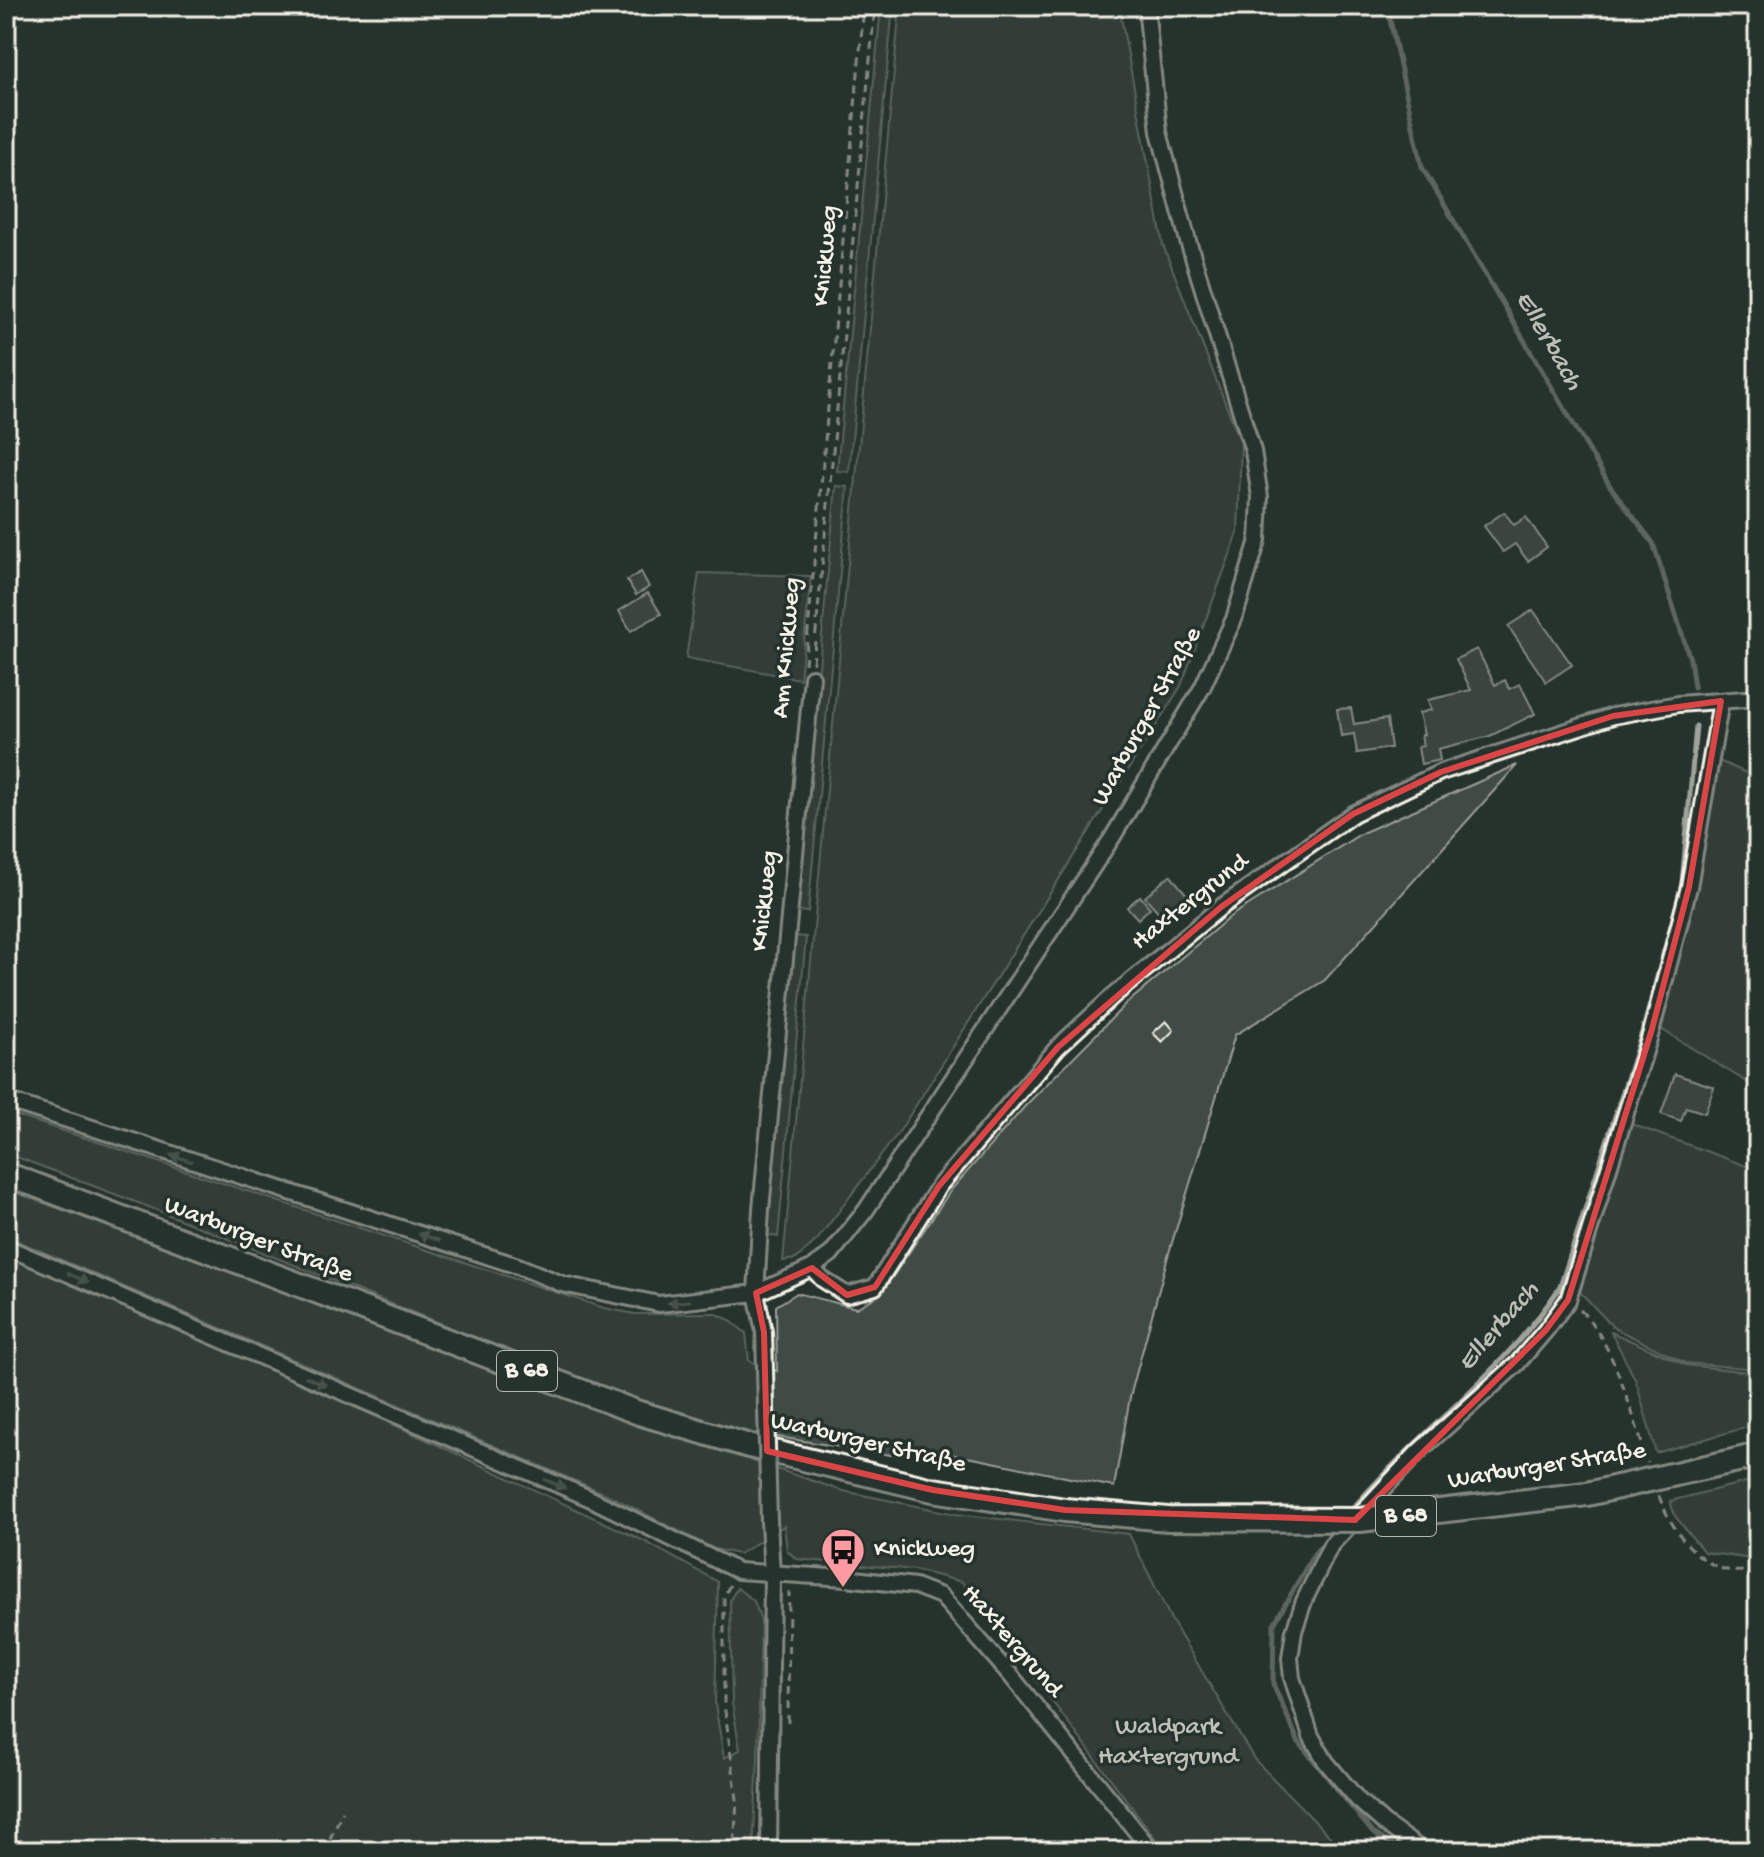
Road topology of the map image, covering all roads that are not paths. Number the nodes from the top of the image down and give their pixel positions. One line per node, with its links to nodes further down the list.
1 (1146, 6): 8 (street, Warburger Straße)
2 (808, 676): 9 (street, Knickweg)
3 (1758, 698): 4 (street, Haxtergrund)
4 (1721, 701): 8 (street, Haxtergrund); 14 (street)
5 (6, 1100): 9 (street, Warburger Straße, one-way to 5)
6 (6, 1174): 10 (main road, Warburger Straße / B 68, bridge)
7 (6, 1247): 11 (street, Haxtergrund, one-way to 11)
8 (812, 1268): 9 (street, Warburger Straße)
9 (756, 1293): 11 (street, Knickweg, bridge)
10 (1750, 1457)
11 (772, 1575): 12 (street, Knickweg); 13 (street, Haxtergrund)
12 (769, 1851)
13 (1152, 1851)
14 (1423, 1851)

